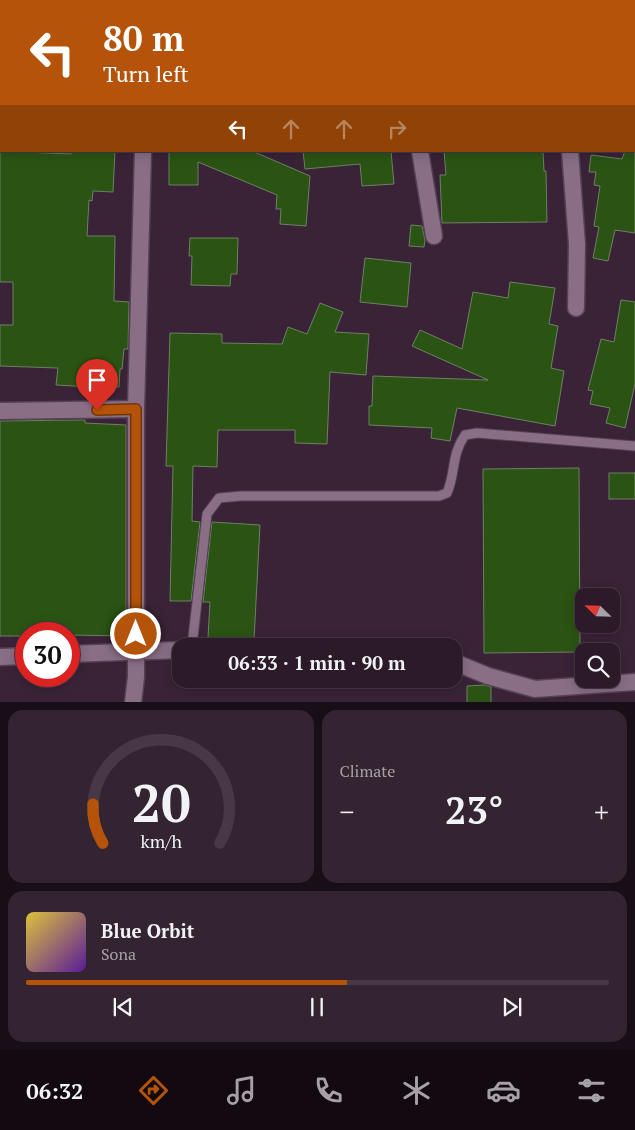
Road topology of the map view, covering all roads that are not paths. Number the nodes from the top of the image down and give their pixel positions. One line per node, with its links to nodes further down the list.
1 (143, 152): 6 (street)
2 (420, 152): 4 (street)
3 (570, 152): 5 (street)
4 (434, 236)
5 (576, 308)
6 (136, 409): 7 (street); 11 (street)
7 (0, 411)
8 (635, 446): 9 (lane)
9 (193, 638)
10 (172, 650): 11 (street)
11 (136, 651): 12 (street); 17 (street)
12 (80, 654)
13 (15, 656): 14 (street)
14 (0, 657)
15 (462, 665): 16 (street)
16 (635, 682)
17 (133, 702)

